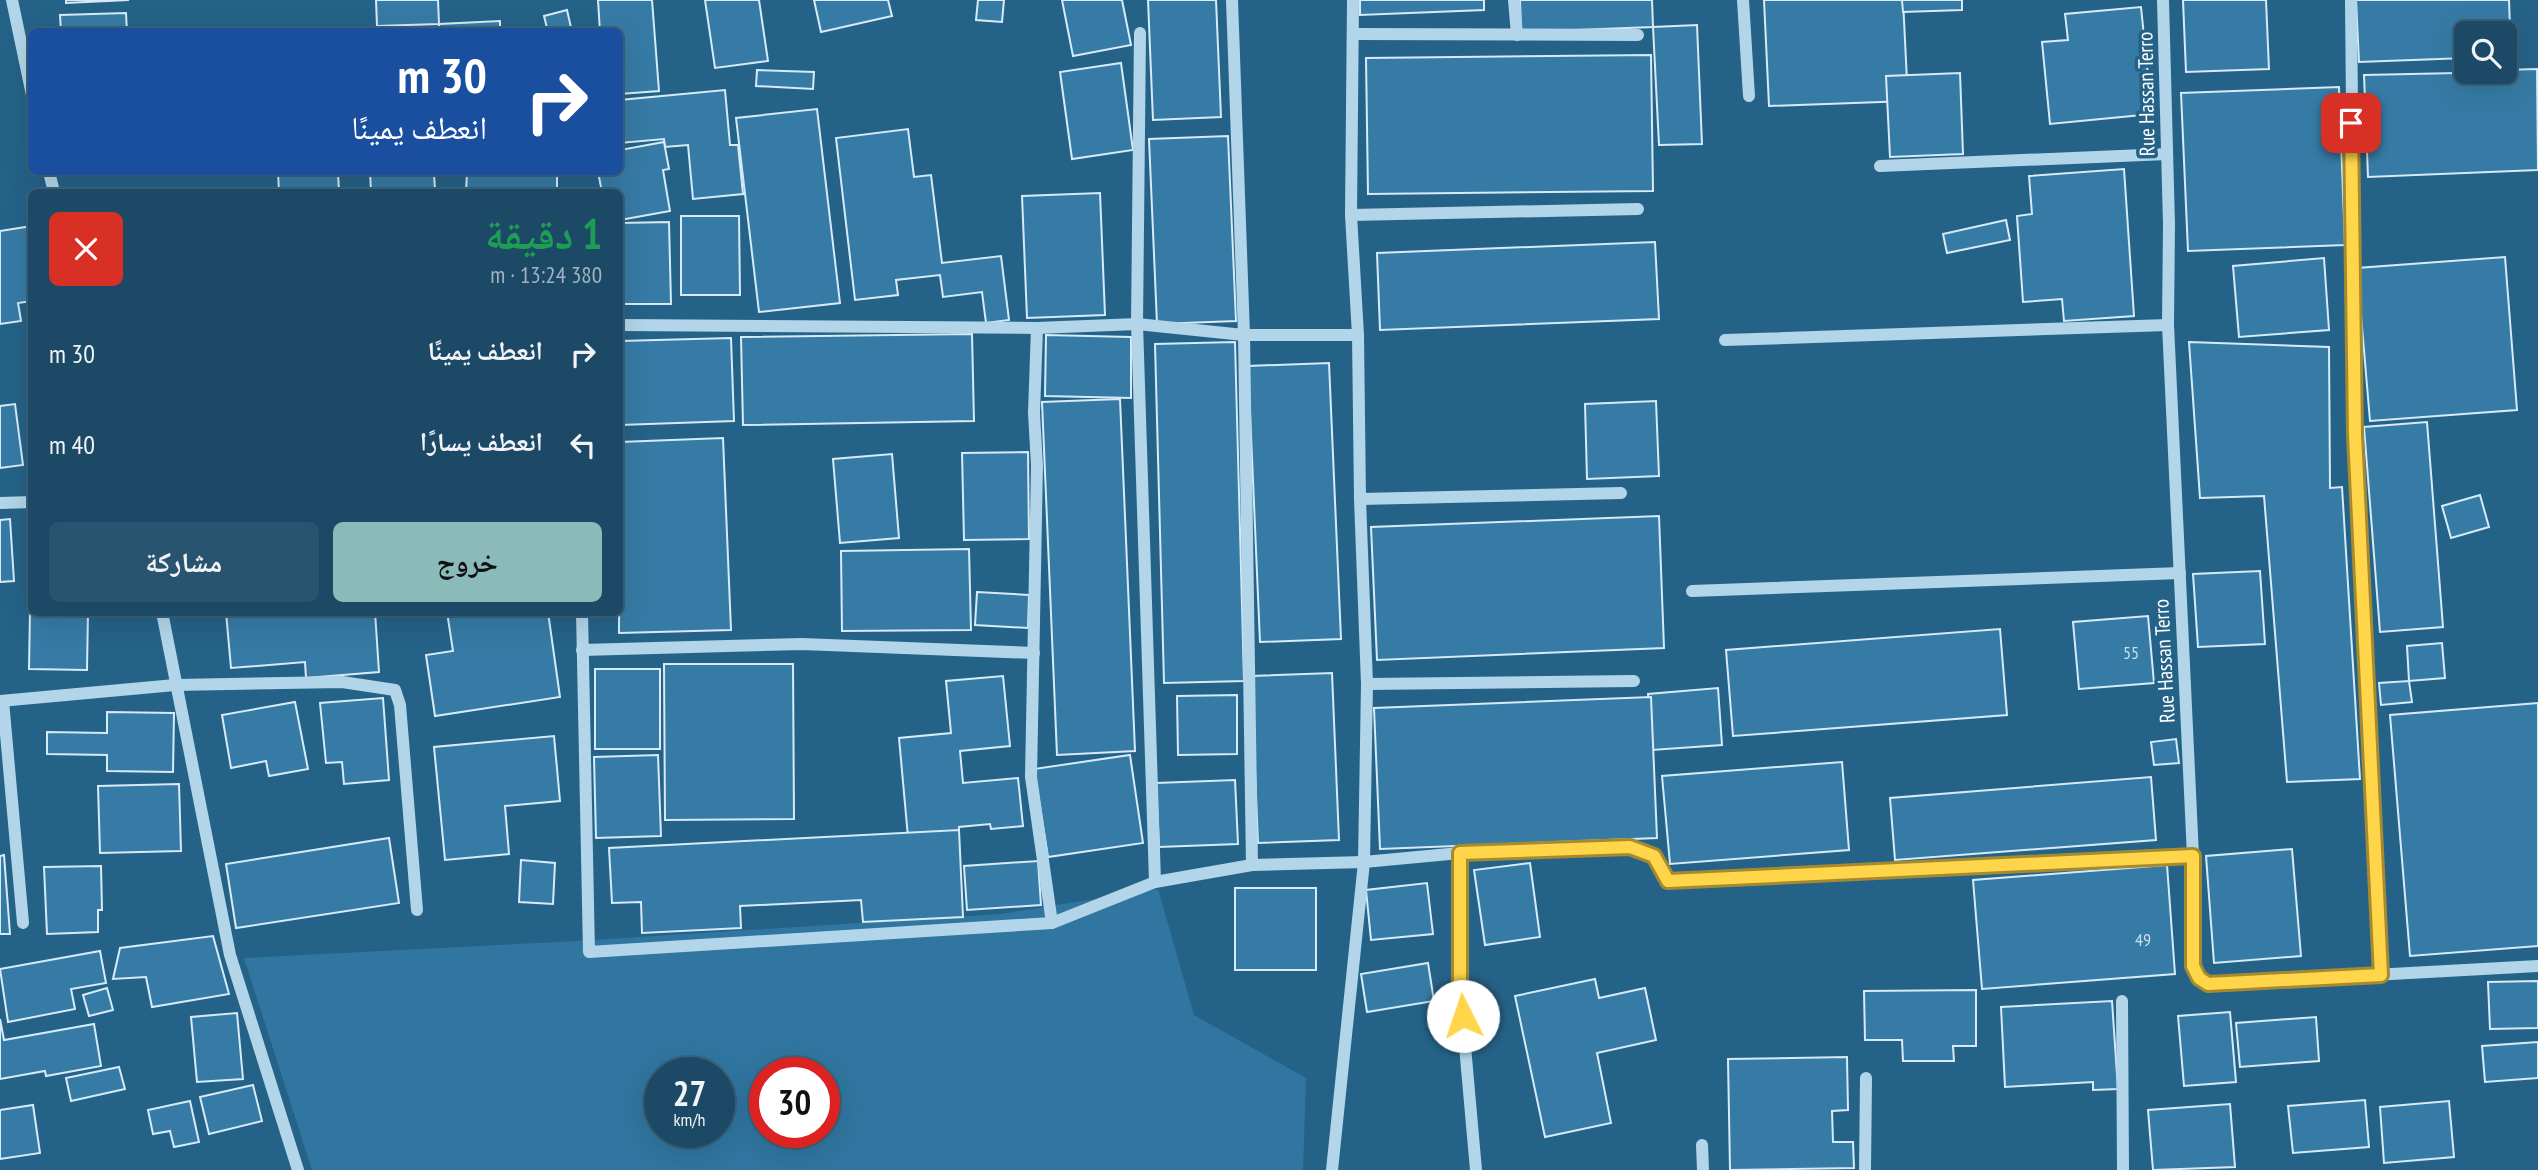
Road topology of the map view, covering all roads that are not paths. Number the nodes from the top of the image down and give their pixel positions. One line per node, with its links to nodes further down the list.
1 (12, 0): 12 (street)
2 (1232, 0): 22 (street)
3 (1353, 0): 9 (street)
4 (1514, 0): 10 (street)
5 (1743, 0): 13 (street)
6 (2163, 0): 14 (street, Rue Hassan Terro)
7 (2351, 0): 48 (street)
8 (1140, 33): 18 (street)
9 (1354, 34): 10 (street); 17 (street)
10 (1517, 35): 11 (street)
11 (1638, 35)
12 (28, 76)
13 (1749, 96)
14 (2167, 154): 15 (street); 19 (street, Rue Hassan Terro)
15 (1880, 166)
16 (1638, 209): 17 (street)
17 (1351, 215): 23 (street)
18 (1137, 324): 21 (street); 22 (street); 43 (street)
19 (2168, 324): 24 (street); 29 (street, Rue Hassan Terro)
20 (623, 325): 21 (street)
21 (1037, 328): 34 (street)
22 (1244, 335): 23 (street); 42 (street)
23 (1358, 335): 26 (street)
24 (1725, 340)
25 (1621, 493): 26 (street)
26 (1360, 499): 36 (street)
27 (28, 502): 28 (street)
28 (0, 503)
29 (2180, 573): 30 (street); 40 (street, Rue Hassan Terro)
30 (1692, 591)
31 (163, 616): 37 (street)
32 (582, 616): 33 (street)
33 (582, 650): 34 (street); 46 (street)
34 (1034, 653): 46 (street)
35 (1634, 681): 36 (street)
36 (1367, 684): 41 (street)
37 (175, 685): 38 (street); 44 (street); 52 (street)
38 (2, 701): 45 (street)
39 (1460, 853): 40 (street); 41 (street); 54 (street)
40 (2193, 856): 48 (street, Rue Hassan Terro)
41 (1364, 862): 42 (street); 53 (street)
42 (1252, 865): 43 (street)
43 (1155, 882): 46 (street)
44 (417, 910)
45 (23, 923)
46 (1052, 923)
47 (2538, 966): 48 (street, Rue Hassan Terro)
48 (2381, 975)
49 (2122, 1001): 57 (street)
50 (1867, 1078): 56 (street)
51 (1702, 1145): 55 (street)
52 (298, 1170)
53 (1332, 1170)
54 (1476, 1170)
55 (1703, 1170)
56 (1865, 1170)
57 (2123, 1170)

